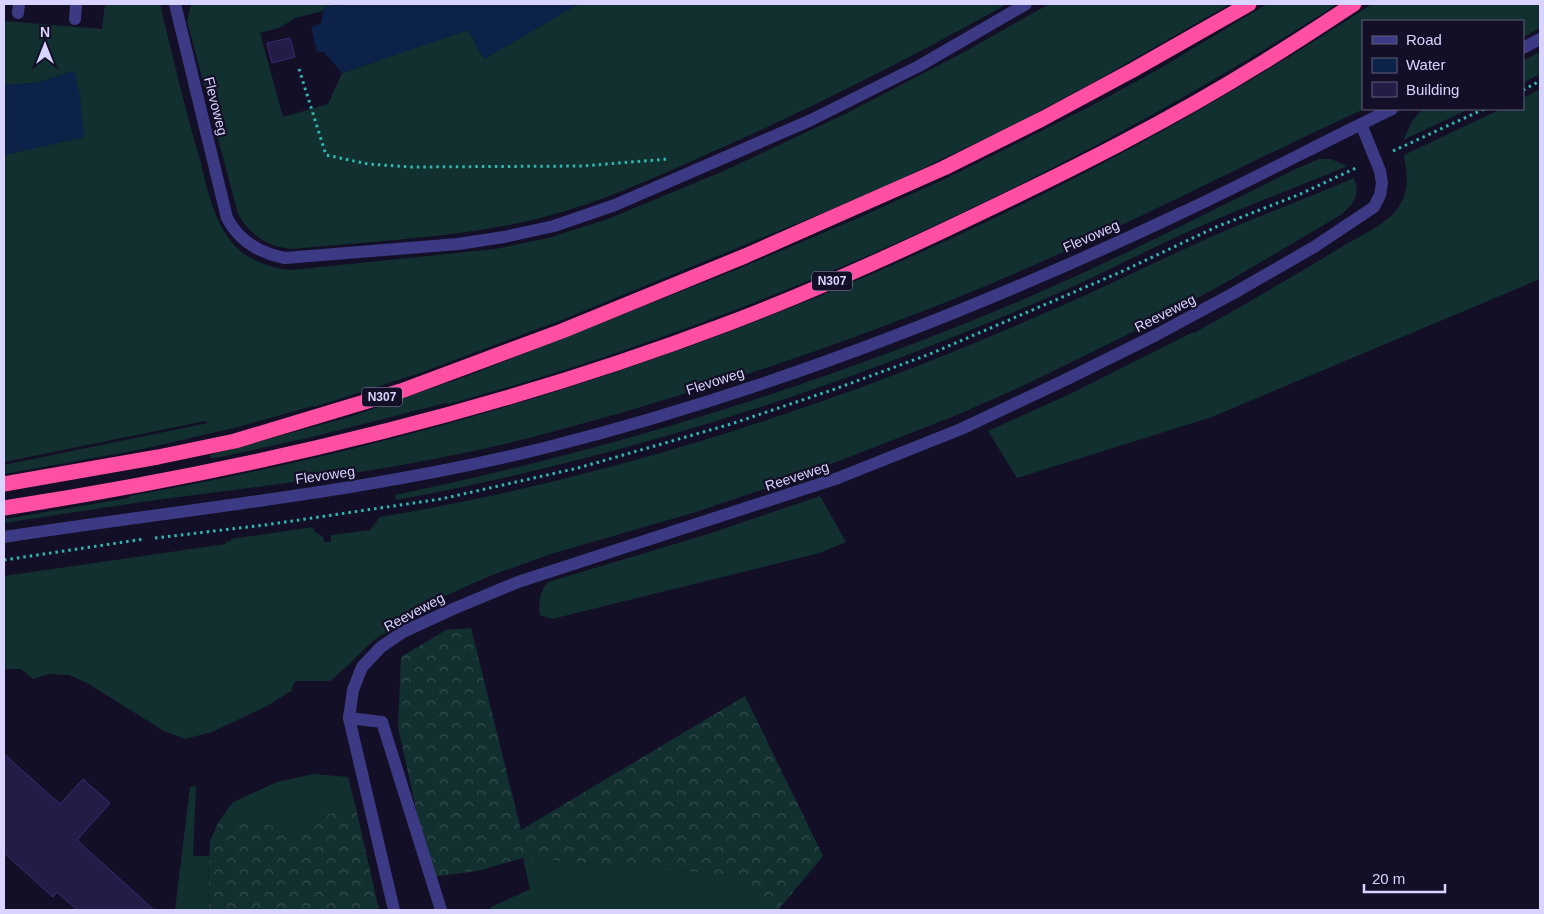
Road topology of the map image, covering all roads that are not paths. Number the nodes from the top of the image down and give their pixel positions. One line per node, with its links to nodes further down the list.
1 (76, 4): 6 (street)
2 (175, 4): 3 (street, Flevoweg)
3 (1026, 4)
4 (1249, 4): 11 (highway, N307)
5 (1354, 4): 12 (highway, Flevoweg / N307)
6 (75, 19)
7 (1540, 39): 8 (street)
8 (1524, 47)
9 (1390, 110): 10 (street, Flevoweg)
10 (1361, 124): 13 (street, Flevoweg); 14 (street, Reeveweg)
11 (4, 484)
12 (4, 508)
13 (4, 537)
14 (349, 718): 15 (street, Reeveweg); 16 (street)
15 (394, 910)
16 (441, 910)

